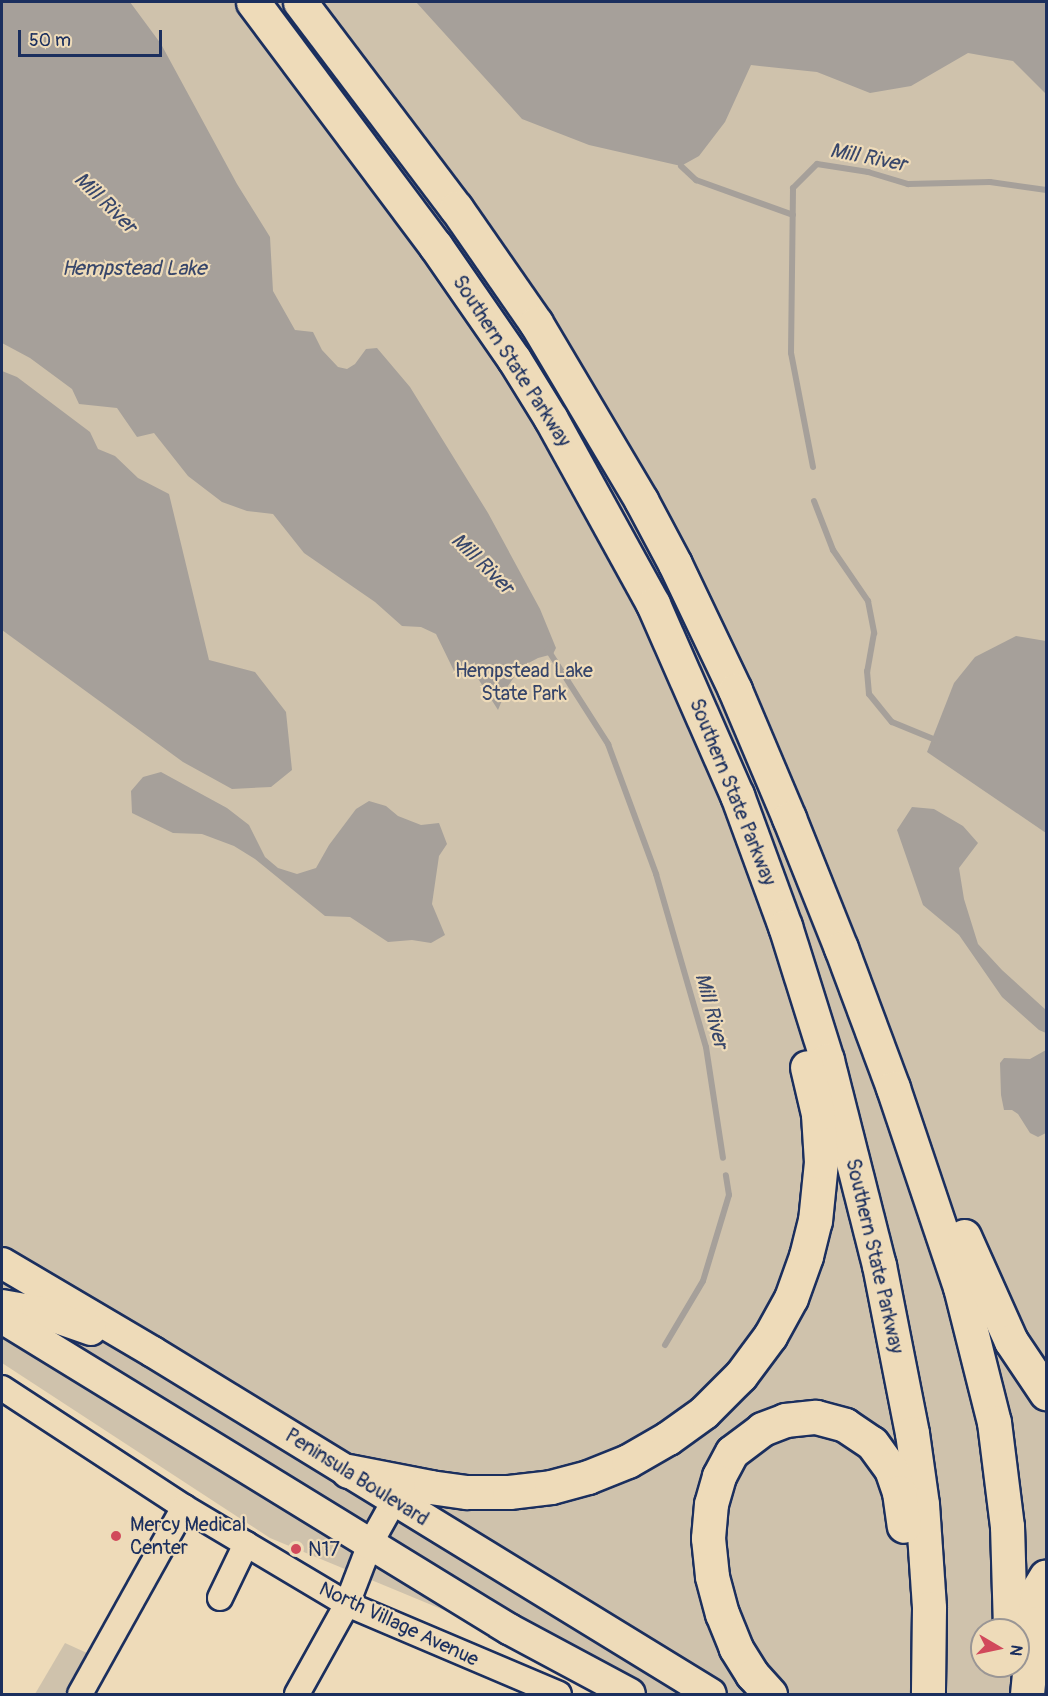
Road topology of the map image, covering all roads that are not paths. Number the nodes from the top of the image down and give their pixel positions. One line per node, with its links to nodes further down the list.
1 (253, 2): 3 (highway, Southern State Parkway)
2 (300, 2): 4 (highway, Southern State Parkway)
3 (762, 861): 14 (highway); 32 (highway, Southern State Parkway)
4 (841, 948): 12 (highway); 21 (highway, Southern State Parkway)
5 (8, 1269): 9 (main road, Peninsula Boulevard)
6 (2, 1305): 9 (main road)
7 (2, 1318): 11 (main road)
8 (2, 1339): 11 (main road)
9 (153, 1352): 13 (main road, Peninsula Boulevard)
10 (2, 1388): 15 (street, North Village Avenue)
11 (120, 1391): 17 (main road)
12 (1047, 1393)
13 (348, 1471): 14 (highway)
14 (400, 1492): 17 (street); 22 (main road, Peninsula Boulevard)
15 (184, 1507): 16 (street, North Village Avenue); 24 (street)
16 (246, 1544): 19 (street); 20 (street, North Village Avenue)
17 (370, 1544): 20 (street); 27 (main road)
18 (1047, 1576): 34 (highway)
19 (219, 1598)
20 (347, 1604): 25 (street); 26 (street, North Village Avenue)
21 (1009, 1618)
22 (640, 1652): 28 (main road); 29 (main road, Peninsula Boulevard)
23 (1009, 1678): 33 (highway)
24 (80, 1695)
25 (297, 1695)
26 (559, 1695)
27 (630, 1695)
28 (650, 1695)
29 (711, 1695)
30 (770, 1695): 31 (highway)
31 (923, 1695)
32 (928, 1695)
33 (1008, 1695)
34 (1027, 1695)

